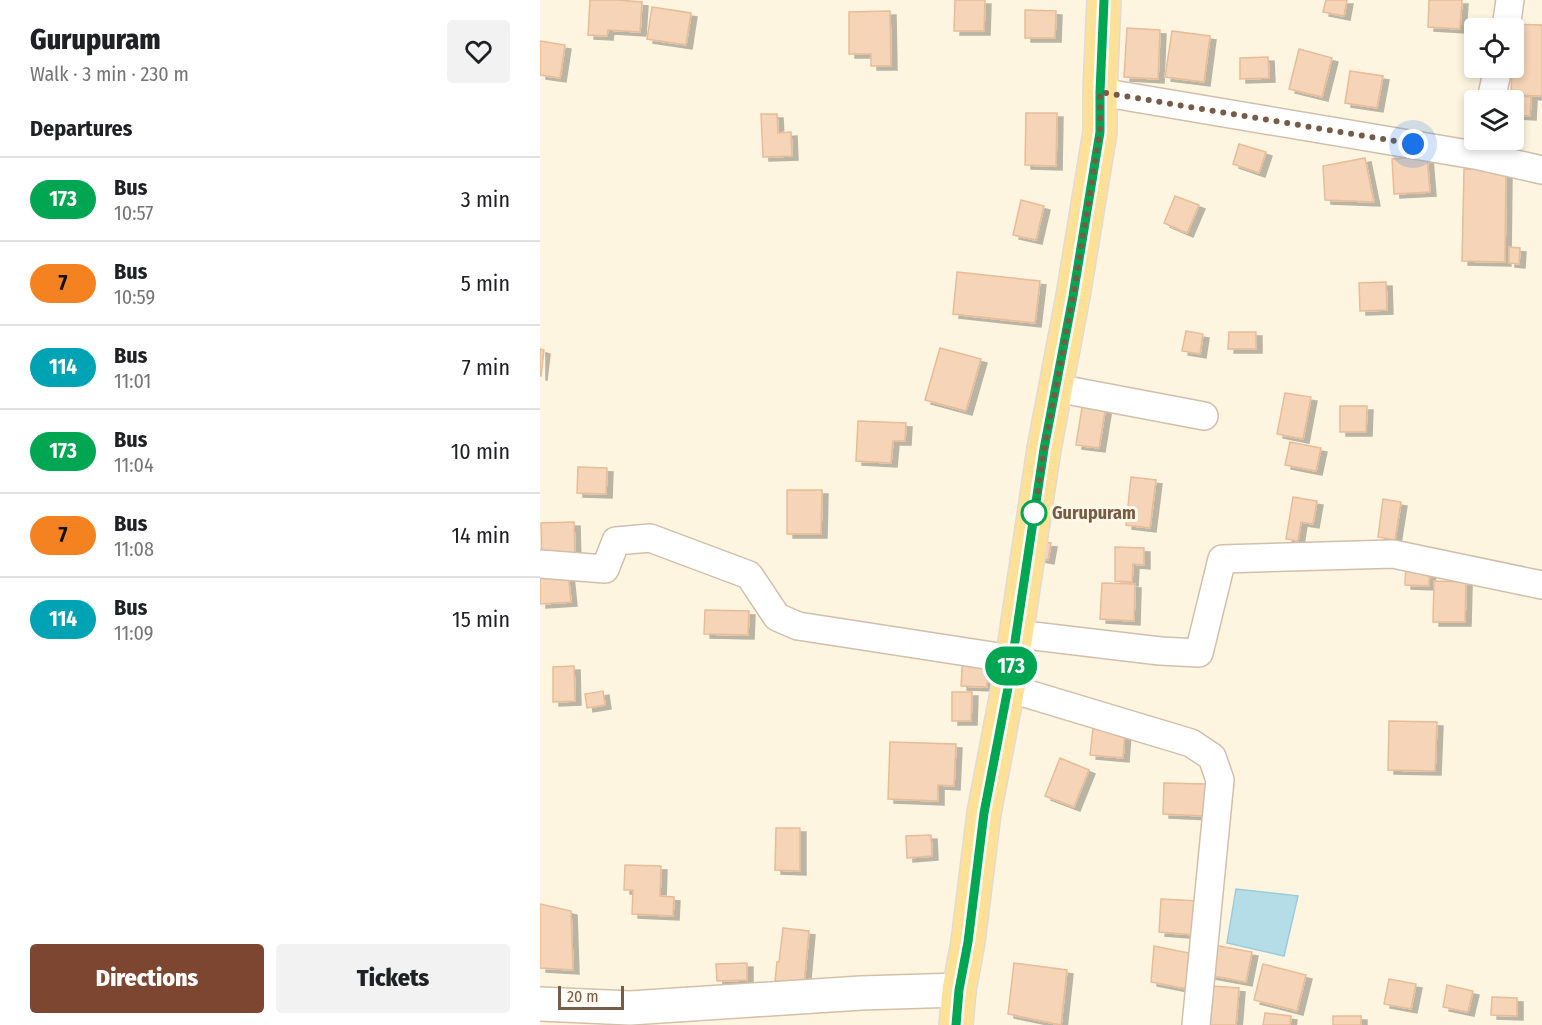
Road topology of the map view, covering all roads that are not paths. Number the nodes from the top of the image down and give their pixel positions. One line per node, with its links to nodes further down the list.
1 (1104, 0): 4 (main road)
2 (1510, 0): 3 (street)
3 (1507, 18)
4 (1100, 92): 5 (street); 8 (main road)
5 (1464, 146)
6 (1487, 150): 7 (street)
7 (1542, 168)
8 (1056, 388): 9 (street); 12 (main road)
9 (1204, 416)
10 (540, 564): 12 (street)
11 (1542, 585): 12 (street)
12 (1012, 661): 13 (main road); 16 (street)
13 (959, 990): 14 (main road); 15 (main road)
14 (551, 1011)
15 (956, 1025)
16 (1196, 1025)

